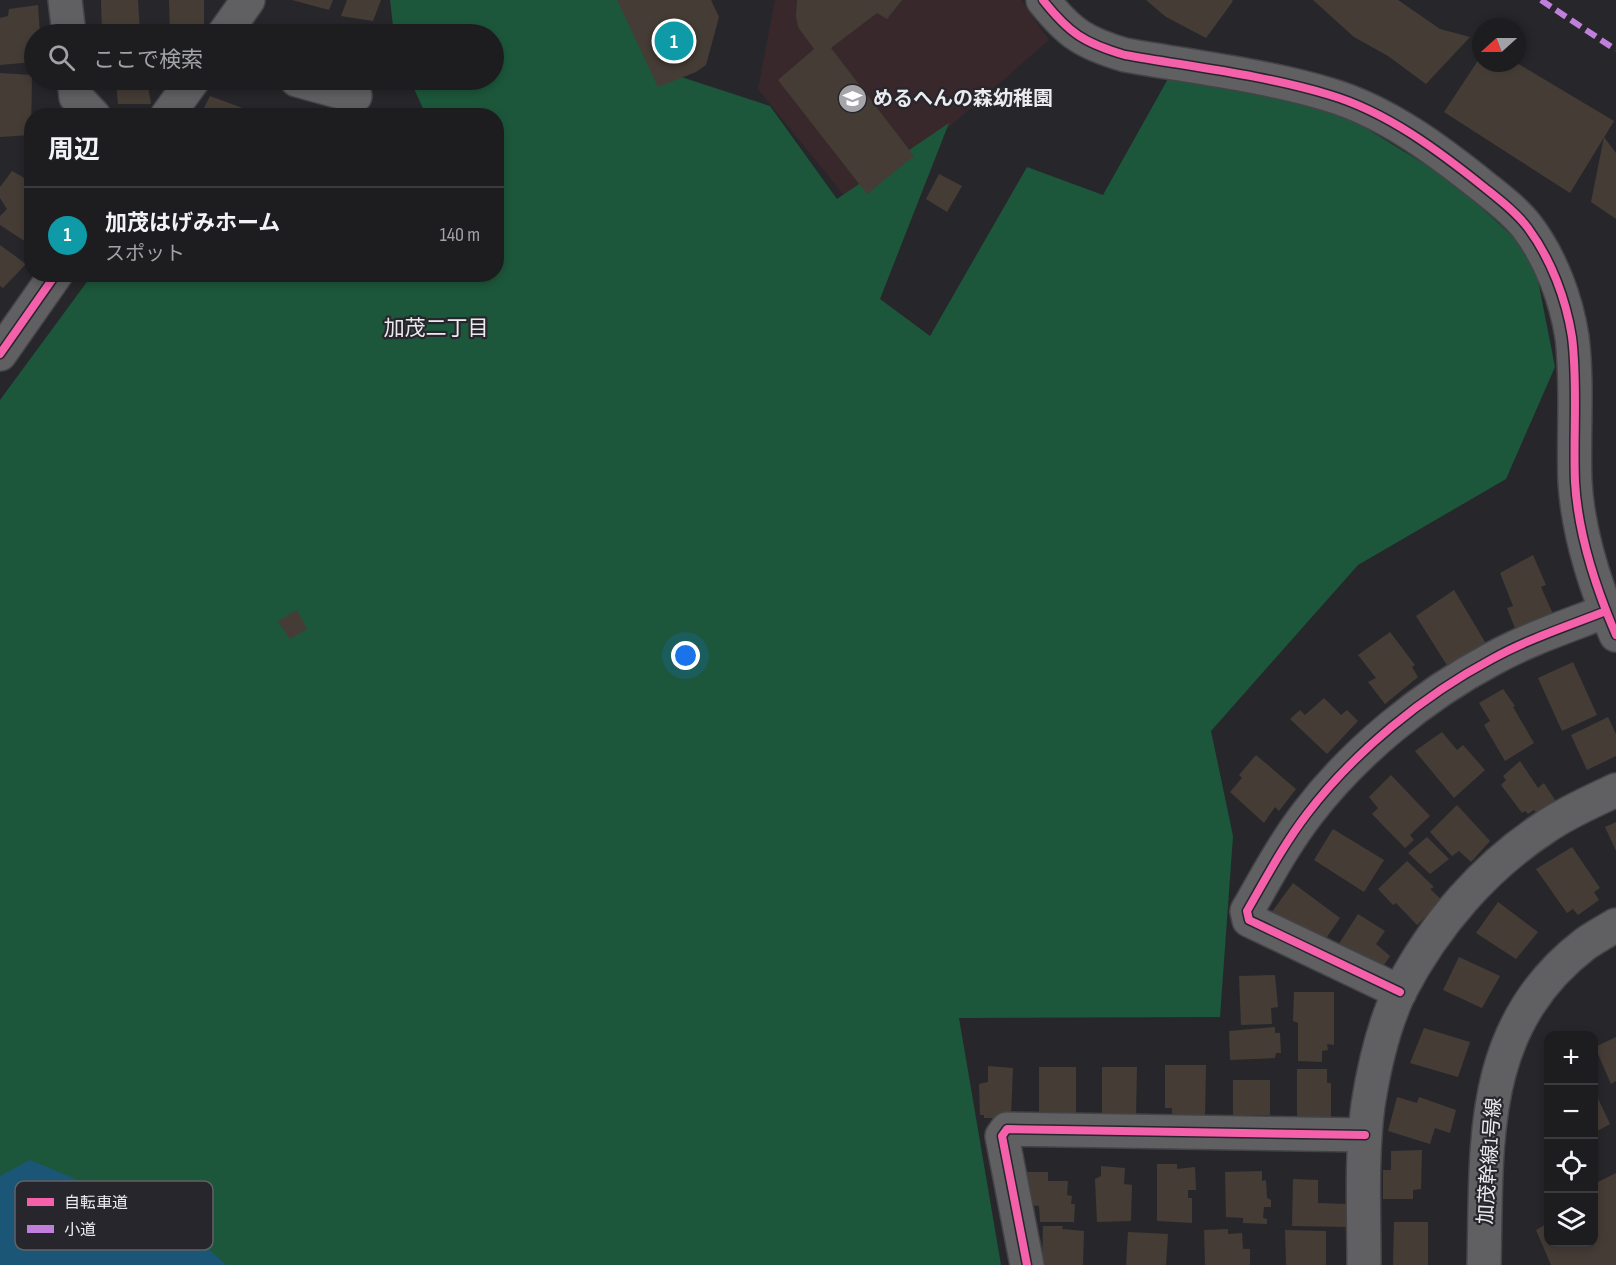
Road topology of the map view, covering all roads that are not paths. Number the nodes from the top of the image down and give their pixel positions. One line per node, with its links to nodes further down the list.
1 (65, 0): 4 (street)
2 (248, 0): 5 (street)
3 (1043, 0): 14 (street)
4 (68, 24)
5 (231, 24)
6 (75, 90): 10 (street)
7 (186, 90): 11 (street)
8 (333, 90): 9 (street)
9 (355, 96)
10 (86, 108)
11 (173, 108)
12 (50, 282): 13 (street)
13 (0, 354)
14 (1611, 623): 17 (street)
15 (1616, 790): 17 (street)
16 (1616, 925): 21 (street, 加茂幹線1号線)
17 (1400, 992): 18 (street)
18 (1365, 1135): 19 (street); 20 (street)
19 (1027, 1265)
20 (1364, 1265)
21 (1484, 1265)

